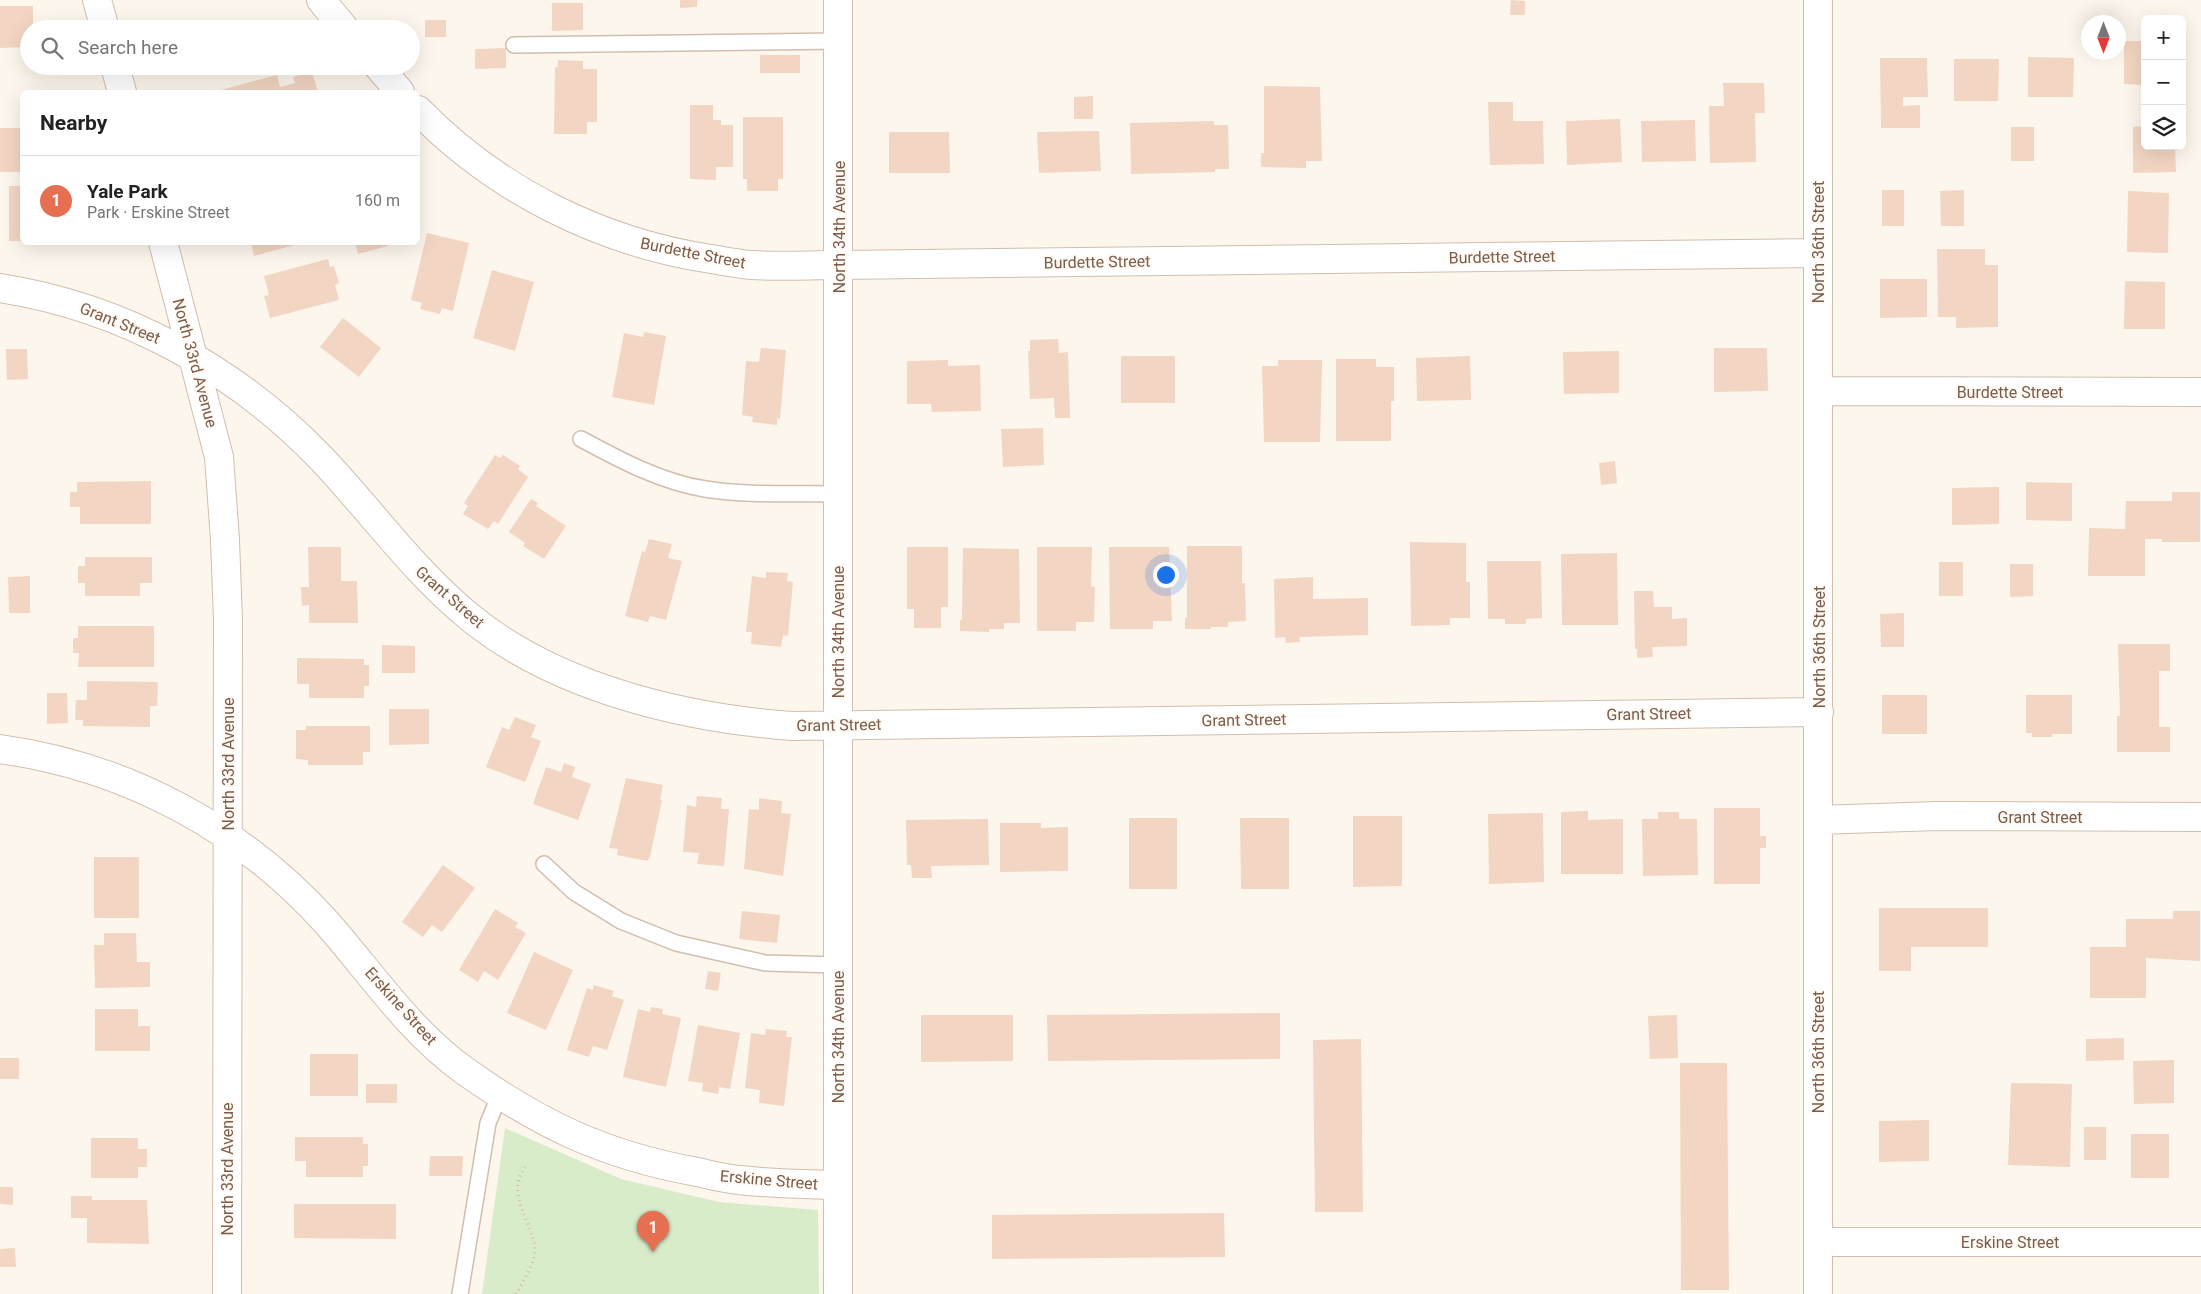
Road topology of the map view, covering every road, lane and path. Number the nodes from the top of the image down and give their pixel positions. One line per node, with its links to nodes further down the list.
1 (97, 0): 5 (street)
2 (321, 0): 6 (street)
3 (838, 0): 7 (street, North 34th Avenue)
4 (1818, 0): 15 (street, North 36th Street)
5 (103, 20)
6 (338, 20)
7 (838, 41): 8 (lane); 16 (street, North 34th Avenue)
8 (514, 45)
9 (117, 75): 11 (street)
10 (386, 75): 12 (street)
11 (121, 90)
12 (398, 90)
13 (420, 112): 16 (street, Burdette Street)
14 (164, 245): 18 (street, North 33rd Avenue)
15 (1818, 253): 16 (street, Burdette Street); 19 (street, North 36th Street)
16 (839, 266): 22 (street, North 34th Avenue)
17 (0, 288): 18 (street, Grant Street)
18 (194, 357): 24 (street, Grant Street); 28 (street, North 33rd Avenue)
19 (1818, 391): 20 (street, Burdette Street); 23 (street, North 36th Street)
20 (2201, 392)
21 (581, 438): 22 (lane)
22 (838, 494): 24 (street, North 34th Avenue)
23 (1819, 712): 24 (street, Grant Street); 27 (street, North 36th Street)
24 (838, 725): 30 (street, North 34th Avenue)
25 (0, 749): 28 (street, Erskine Street)
26 (2201, 817): 27 (street, Grant Street)
27 (1818, 820): 34 (street, North 36th Street)
28 (228, 837): 31 (street, Erskine Street); 36 (street, North 33rd Avenue)
29 (544, 864): 30 (lane)
30 (838, 964): 33 (street, North 34th Avenue)
31 (500, 1094): 33 (street, Erskine Street); 37 (lane)
32 (525, 1167): 38 (path)
33 (838, 1185): 39 (street, North 34th Avenue)
34 (1818, 1242): 35 (street, Erskine Street); 40 (street, North 36th Street)
35 (2201, 1242)
36 (227, 1294)
37 (460, 1294)
38 (516, 1294)
39 (838, 1294)
40 (1818, 1294)

